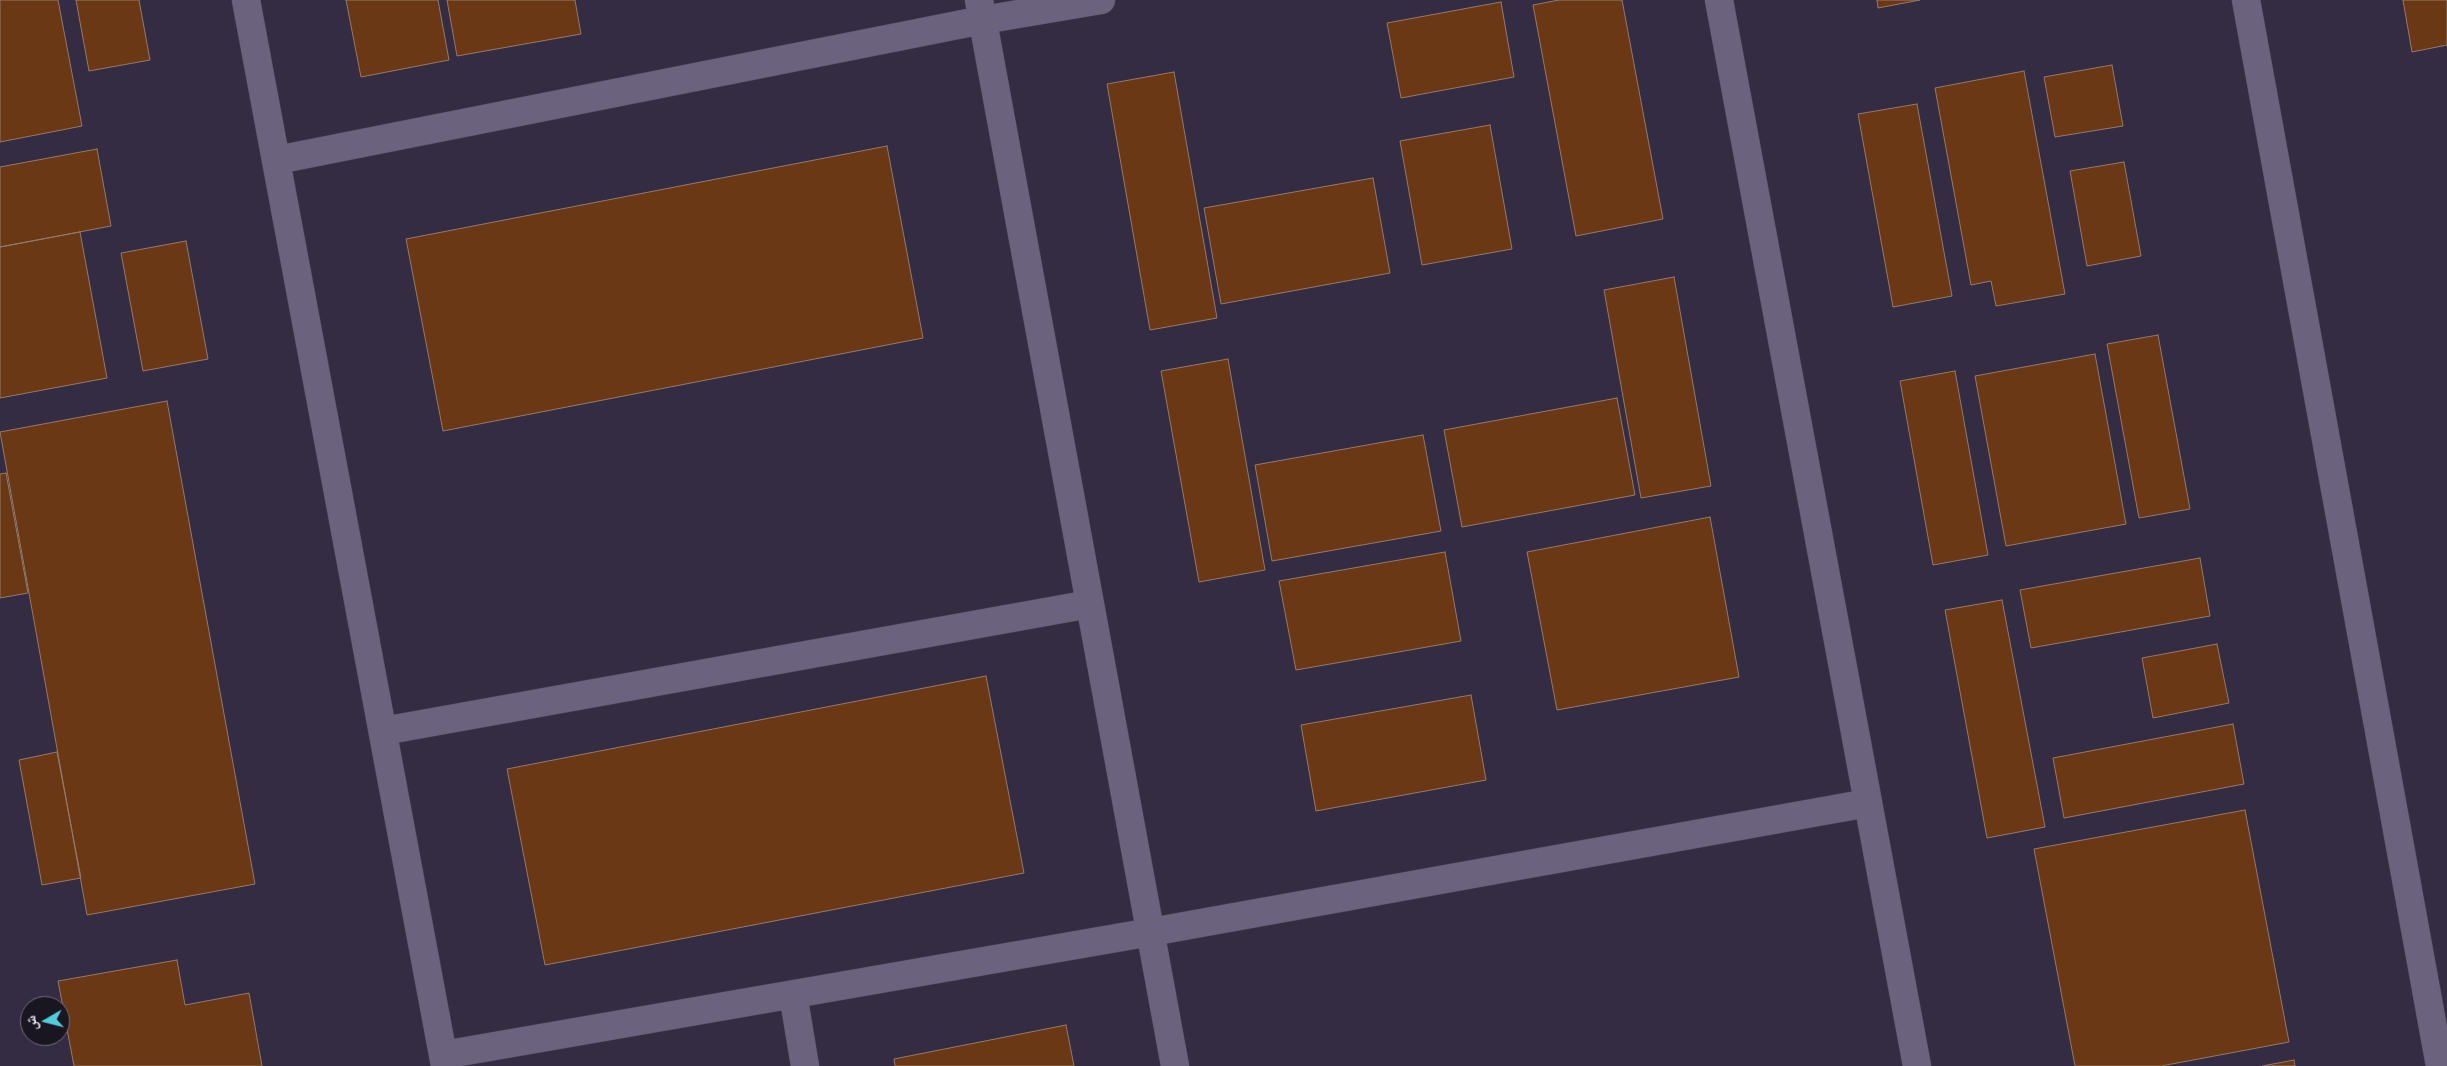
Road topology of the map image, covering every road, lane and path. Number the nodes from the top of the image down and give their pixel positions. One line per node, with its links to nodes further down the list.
1 (246, 0): 6 (street)
2 (1101, 0): 5 (street)
3 (1719, 0): 9 (street)
4 (2246, 0): 16 (street)
5 (981, 10): 6 (street); 7 (street)
6 (277, 160): 8 (street)
7 (1090, 604): 8 (street); 10 (street)
8 (383, 731): 12 (street)
9 (1868, 803): 10 (street); 15 (street)
10 (1151, 932): 11 (street); 14 (street)
11 (793, 994): 12 (street); 13 (street)
12 (444, 1061)
13 (805, 1066)
14 (1176, 1066)
15 (1917, 1066)
16 (2440, 1066)

